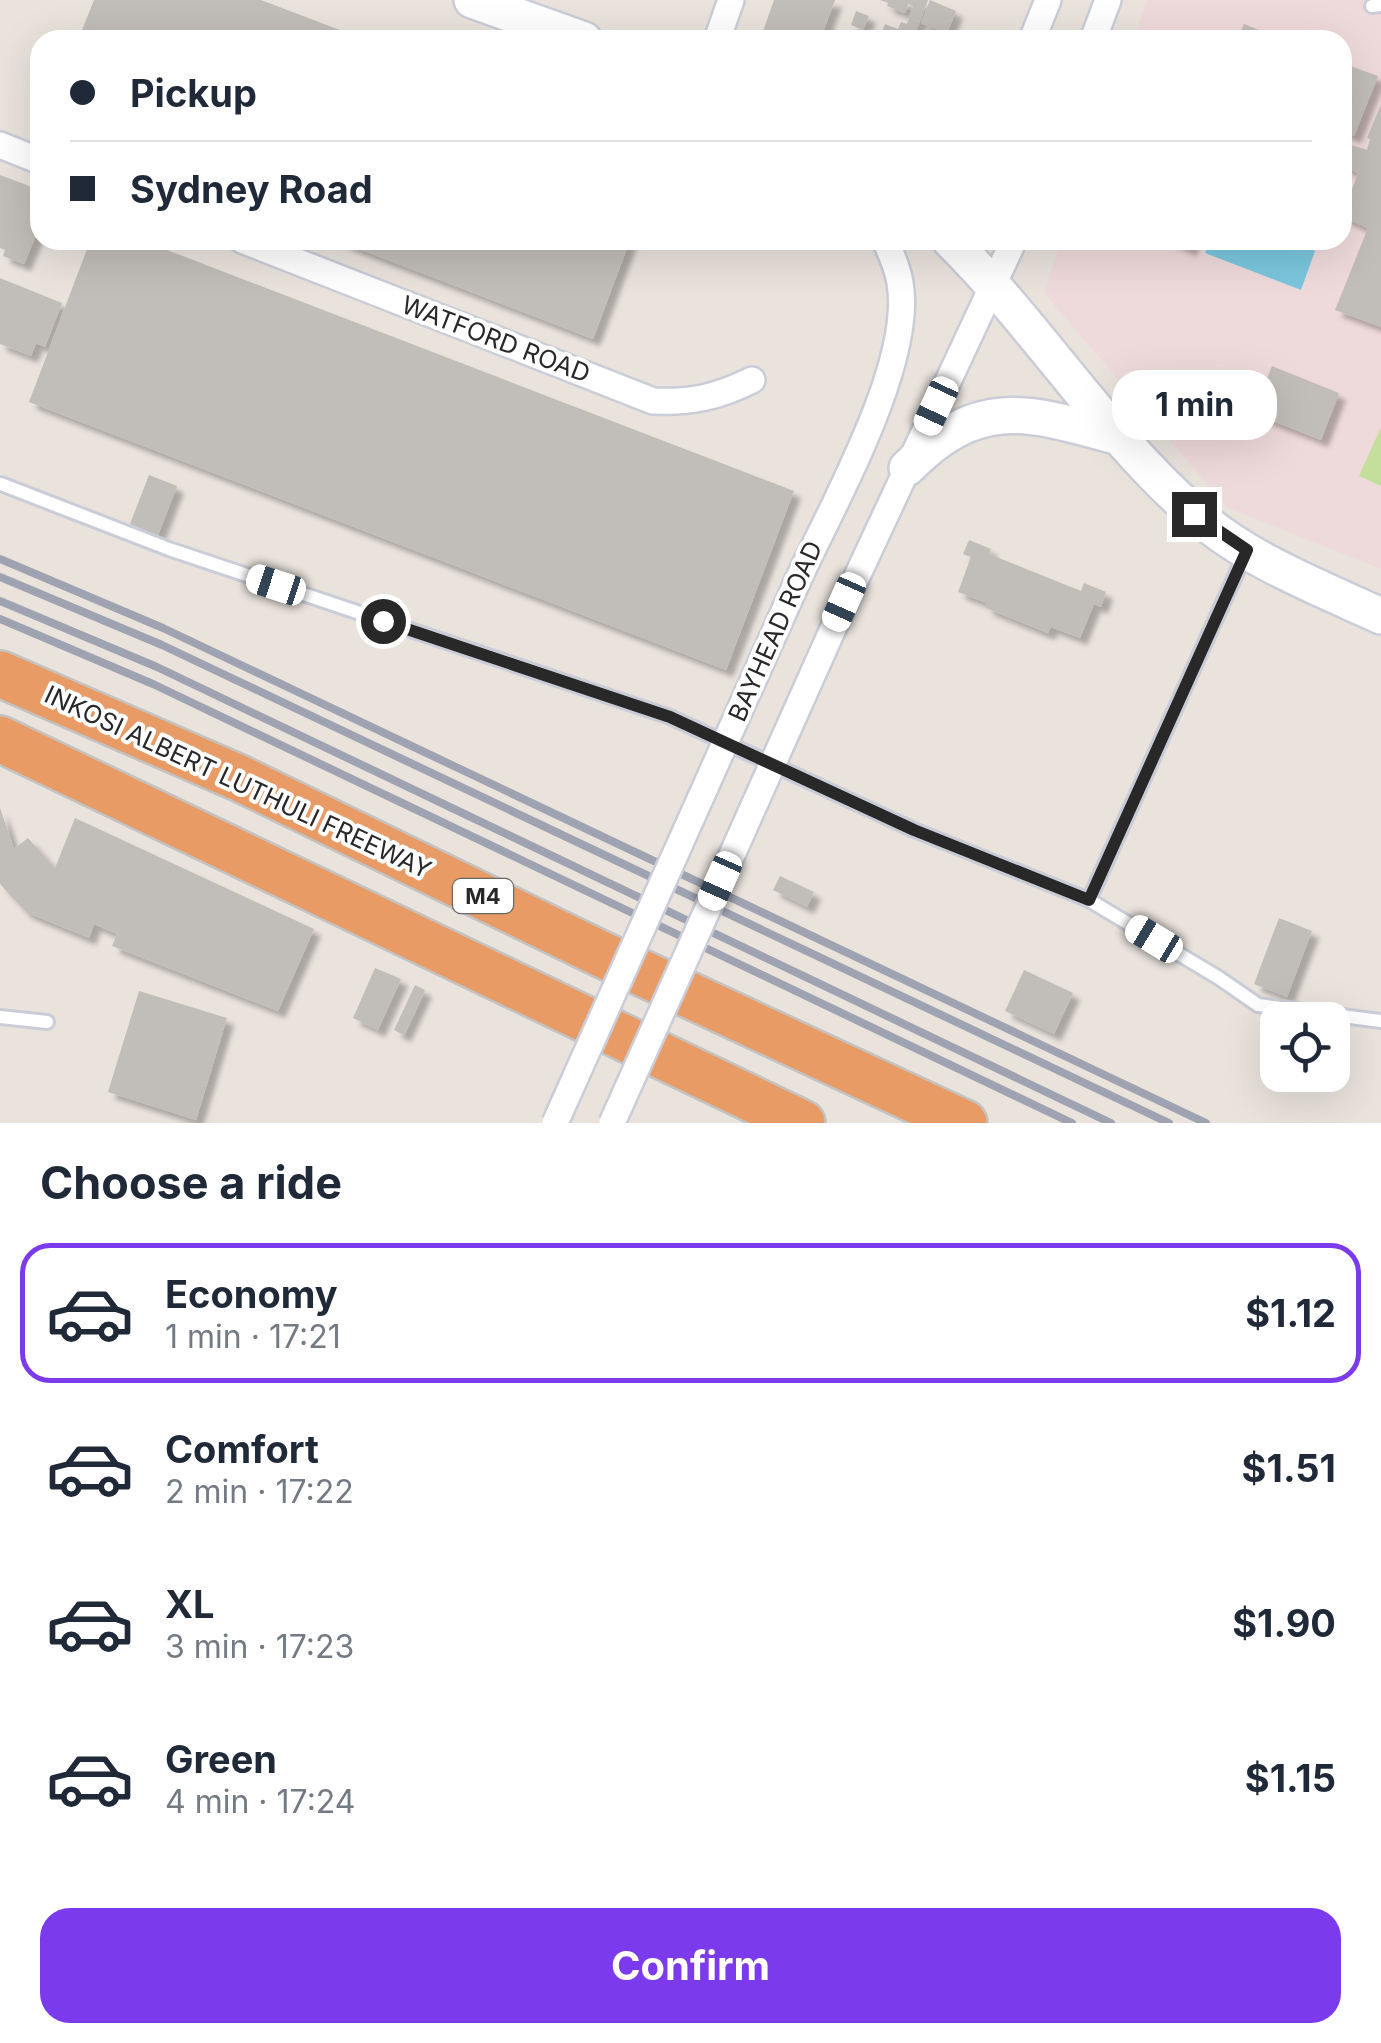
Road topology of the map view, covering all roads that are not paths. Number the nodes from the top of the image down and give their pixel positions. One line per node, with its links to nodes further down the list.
1 (472, 0): 5 (main road)
2 (731, 0): 6 (street)
3 (1048, 0): 7 (street)
4 (1108, 0): 8 (street)
5 (556, 30)
6 (720, 30)
7 (1036, 30)
8 (1097, 30)
9 (0, 145): 10 (street)
10 (30, 157)
11 (267, 250): 16 (street, WATFORD ROAD)
12 (888, 250): 28 (street, BAYHEAD ROAD, bridge)
13 (960, 250): 15 (main road)
14 (1009, 250): 15 (street, BAYHEAD ROAD)
15 (993, 282): 17 (main road); 18 (street, BAYHEAD ROAD)
16 (752, 380)
17 (1118, 436): 18 (main road); 20 (main road)
18 (907, 468): 29 (street, BAYHEAD ROAD, bridge)
19 (0, 484): 24 (lane)
20 (1247, 550): 21 (main road); 24 (lane)
21 (1381, 616)
22 (0, 674): 31 (highway, INKOSI ALBERT LUTHULI FREEWAY / M4)
23 (0, 739): 30 (highway)
24 (1089, 900): 26 (lane)
25 (0, 1017): 27 (lane)
26 (1381, 1020)
27 (47, 1022)
28 (555, 1123)
29 (612, 1123)
30 (802, 1123)
31 (964, 1123)

